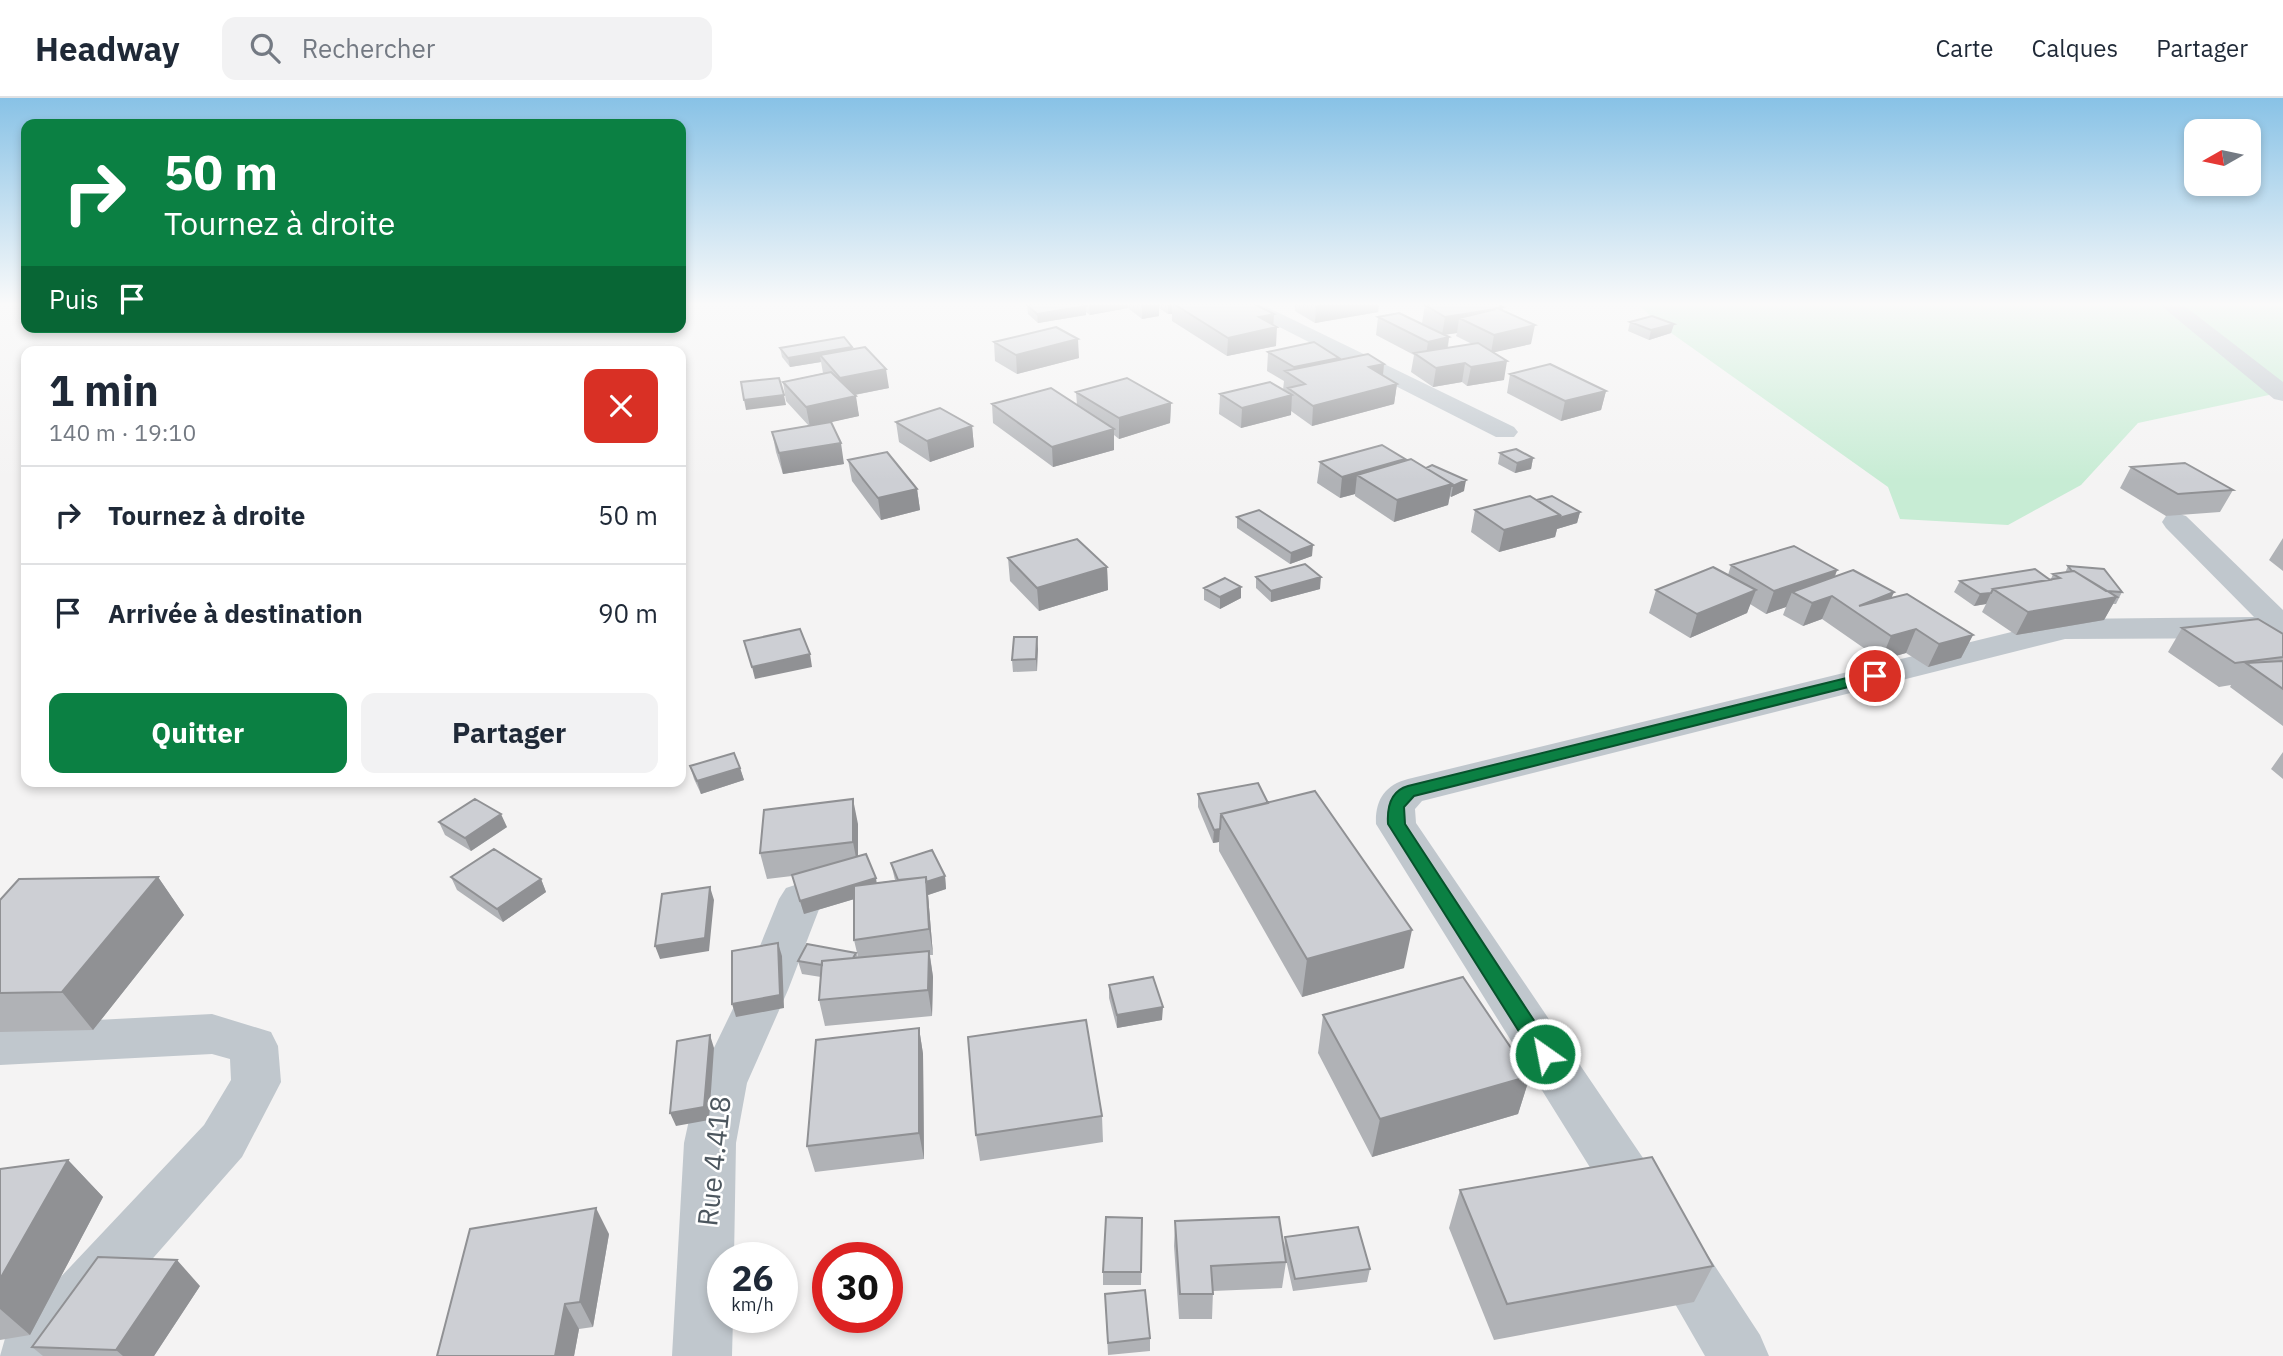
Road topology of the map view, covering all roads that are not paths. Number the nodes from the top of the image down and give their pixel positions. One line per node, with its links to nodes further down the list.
1 (1364, 363): 4 (street)
2 (2243, 363): 3 (street)
3 (2283, 394)
4 (1505, 432)
5 (2176, 522): 6 (street)
6 (2282, 627): 11 (street)
7 (800, 899): 10 (street, Rue 4.418)
8 (0, 1045): 9 (street)
9 (27, 1356)
10 (702, 1356)
11 (1739, 1356)

